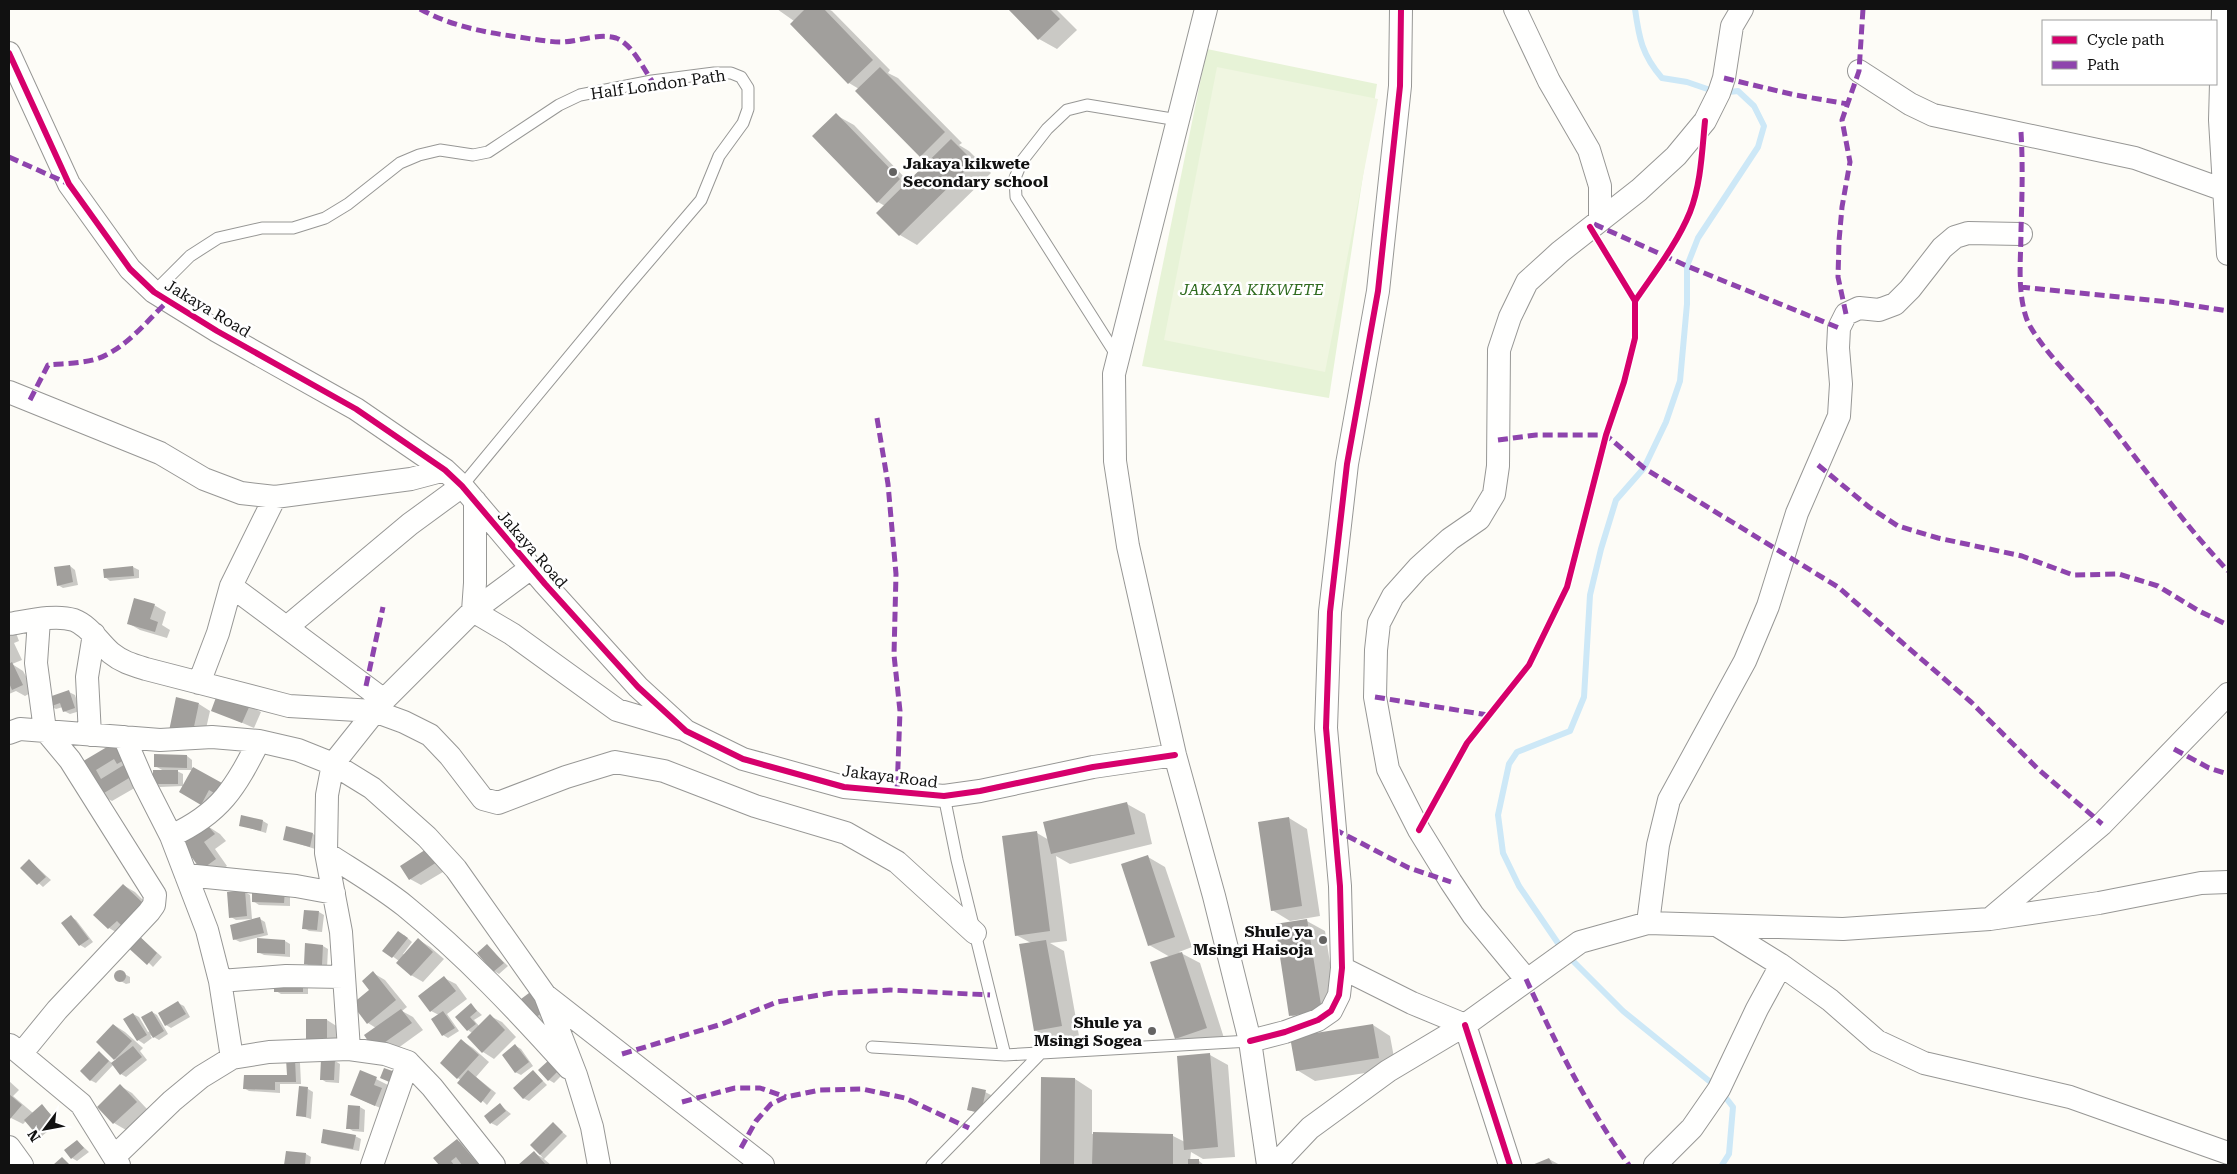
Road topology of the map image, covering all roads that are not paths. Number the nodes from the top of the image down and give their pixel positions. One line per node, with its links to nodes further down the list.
1 (1206, 9): 8 (street)
2 (1401, 9): 48 (street)
3 (1515, 9): 10 (street)
4 (1742, 9): 10 (street)
5 (2223, 9): 9 (street)
6 (9, 53): 13 (street, Jakaya Road)
7 (1859, 71): 9 (street)
8 (1178, 120): 14 (street); 14 (lane)
9 (2225, 180): 12 (street)
10 (1600, 220): 50 (street)
11 (2021, 234): 44 (street)
12 (2228, 254)
13 (154, 292): 16 (street, Jakaya Road); 17 (lane, Half London Path)
14 (1118, 358): 35 (street)
15 (9, 392): 18 (street)
16 (445, 470): 17 (street, Jakaya Road); 18 (street)
17 (469, 494): 19 (street, Jakaya Road); 21 (street); 24 (street)
18 (275, 497): 20 (street)
19 (531, 568): 21 (street); 30 (street, Jakaya Road)
20 (231, 586): 24 (street); 26 (street)
21 (473, 611): 28 (street); 30 (street)
22 (39, 620): 23 (street); 25 (street); 29 (street)
23 (9, 624)
24 (287, 627): 28 (street)
25 (94, 634): 26 (street); 32 (street)
26 (199, 683): 28 (street)
27 (2228, 694): 43 (street)
28 (379, 706): 36 (street); 46 (street)
29 (45, 730): 31 (street); 32 (street); 56 (street)
30 (686, 730): 37 (street, Jakaya Road)
31 (9, 733)
32 (90, 734): 33 (street)
33 (124, 737): 34 (street); 38 (street)
34 (259, 740): 36 (street); 38 (street)
35 (1175, 754): 37 (street, Jakaya Road); 54 (street)
36 (333, 764): 39 (street); 52 (street)
37 (944, 796): 46 (lane)
38 (171, 836): 40 (street)
39 (326, 853): 42 (street); 62 (street)
40 (186, 875): 42 (street); 51 (street)
41 (2228, 882): 43 (street)
42 (334, 894): 49 (street)
43 (1990, 919): 45 (street)
44 (1648, 923): 45 (street); 50 (street)
45 (1718, 926): 47 (street)
46 (975, 933): 59 (lane)
47 (1781, 965): 64 (street); 75 (street)
48 (1342, 968): 53 (street); 54 (street)
49 (343, 977): 51 (street); 57 (street)
50 (1526, 979): 53 (street)
51 (220, 981): 60 (street)
52 (545, 995): 62 (street); 70 (street)
53 (1465, 1025): 73 (street); 74 (street)
54 (1250, 1041): 58 (lane); 72 (street)
55 (872, 1047): 59 (lane)
56 (15, 1049): 65 (street)
57 (349, 1049): 60 (street); 61 (street)
58 (1042, 1052): 59 (lane); 71 (lane)
59 (1005, 1055)
60 (232, 1058): 65 (street)
61 (408, 1062): 67 (street); 68 (street)
62 (576, 1075): 69 (street)
63 (9, 1146): 66 (street)
64 (2228, 1153)
65 (117, 1160)
66 (22, 1165)
67 (372, 1165)
68 (494, 1165)
69 (599, 1165)
70 (763, 1165)
71 (932, 1165)
72 (1268, 1165)
73 (1275, 1165)
74 (1510, 1165)
75 (1655, 1165)

